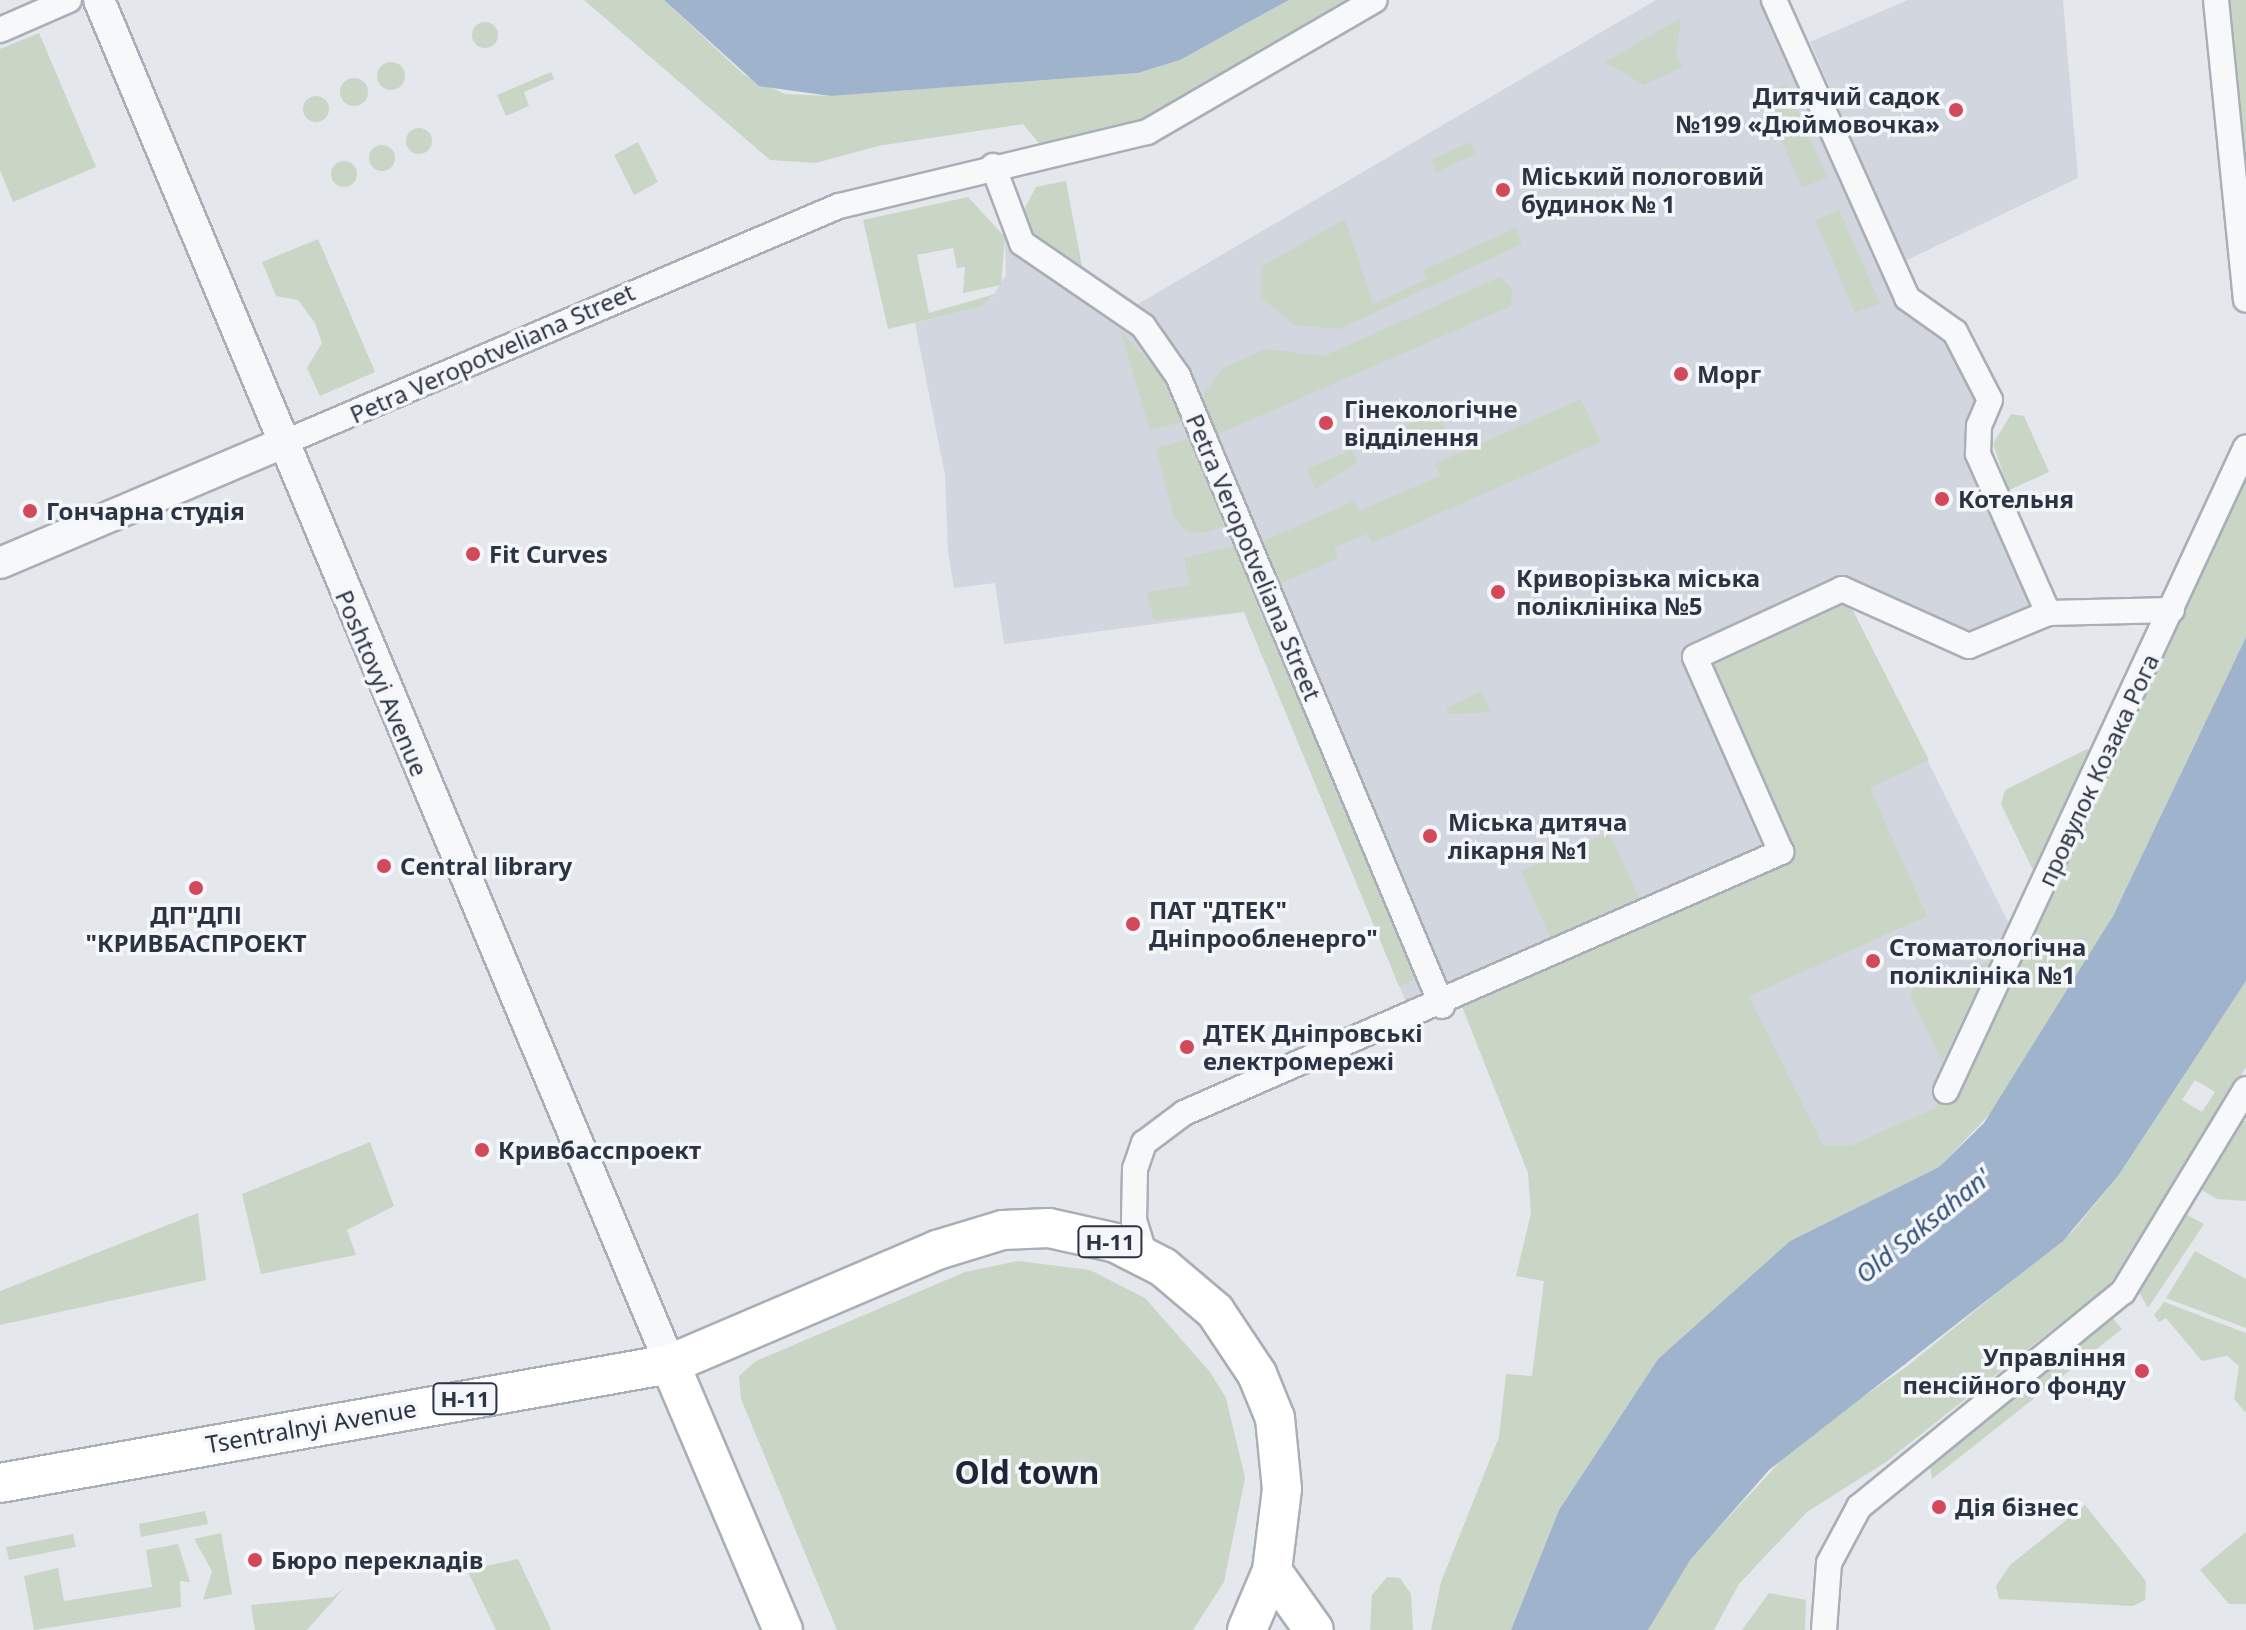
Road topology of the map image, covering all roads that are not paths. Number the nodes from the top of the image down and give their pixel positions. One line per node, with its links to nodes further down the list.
1 (69, 0): 6 (street)
2 (99, 0): 9 (street, Poshtovyi Avenue)
3 (1375, 0): 7 (street, Petra Veropotveliana Street)
4 (1774, 0): 13 (street)
5 (2216, 0): 8 (street)
6 (0, 30)
7 (993, 166): 9 (street, Petra Veropotveliana Street); 14 (street, Petra Veropotveliana Street)
8 (2246, 299)
9 (283, 443): 11 (street, Petra Veropotveliana Street); 18 (street, Poshtovyi Avenue)
10 (2246, 447): 12 (street, провулок Козака Рога)
11 (0, 563)
12 (2172, 610): 13 (street); 16 (street, провулок Козака Рога)
13 (2048, 613): 14 (street)
14 (1442, 1006): 17 (street)
15 (2246, 1089): 24 (street)
16 (1946, 1091)
17 (1145, 1256): 18 (main road, Н-11); 20 (main road, Н-11)
18 (670, 1364): 19 (main road, Tsentralnyi Avenue / Н-11); 21 (main road)
19 (0, 1483)
20 (1272, 1571): 22 (main road, Н-11); 23 (main road)
21 (783, 1630)
22 (1247, 1630)
23 (1314, 1630)
24 (1824, 1630)

